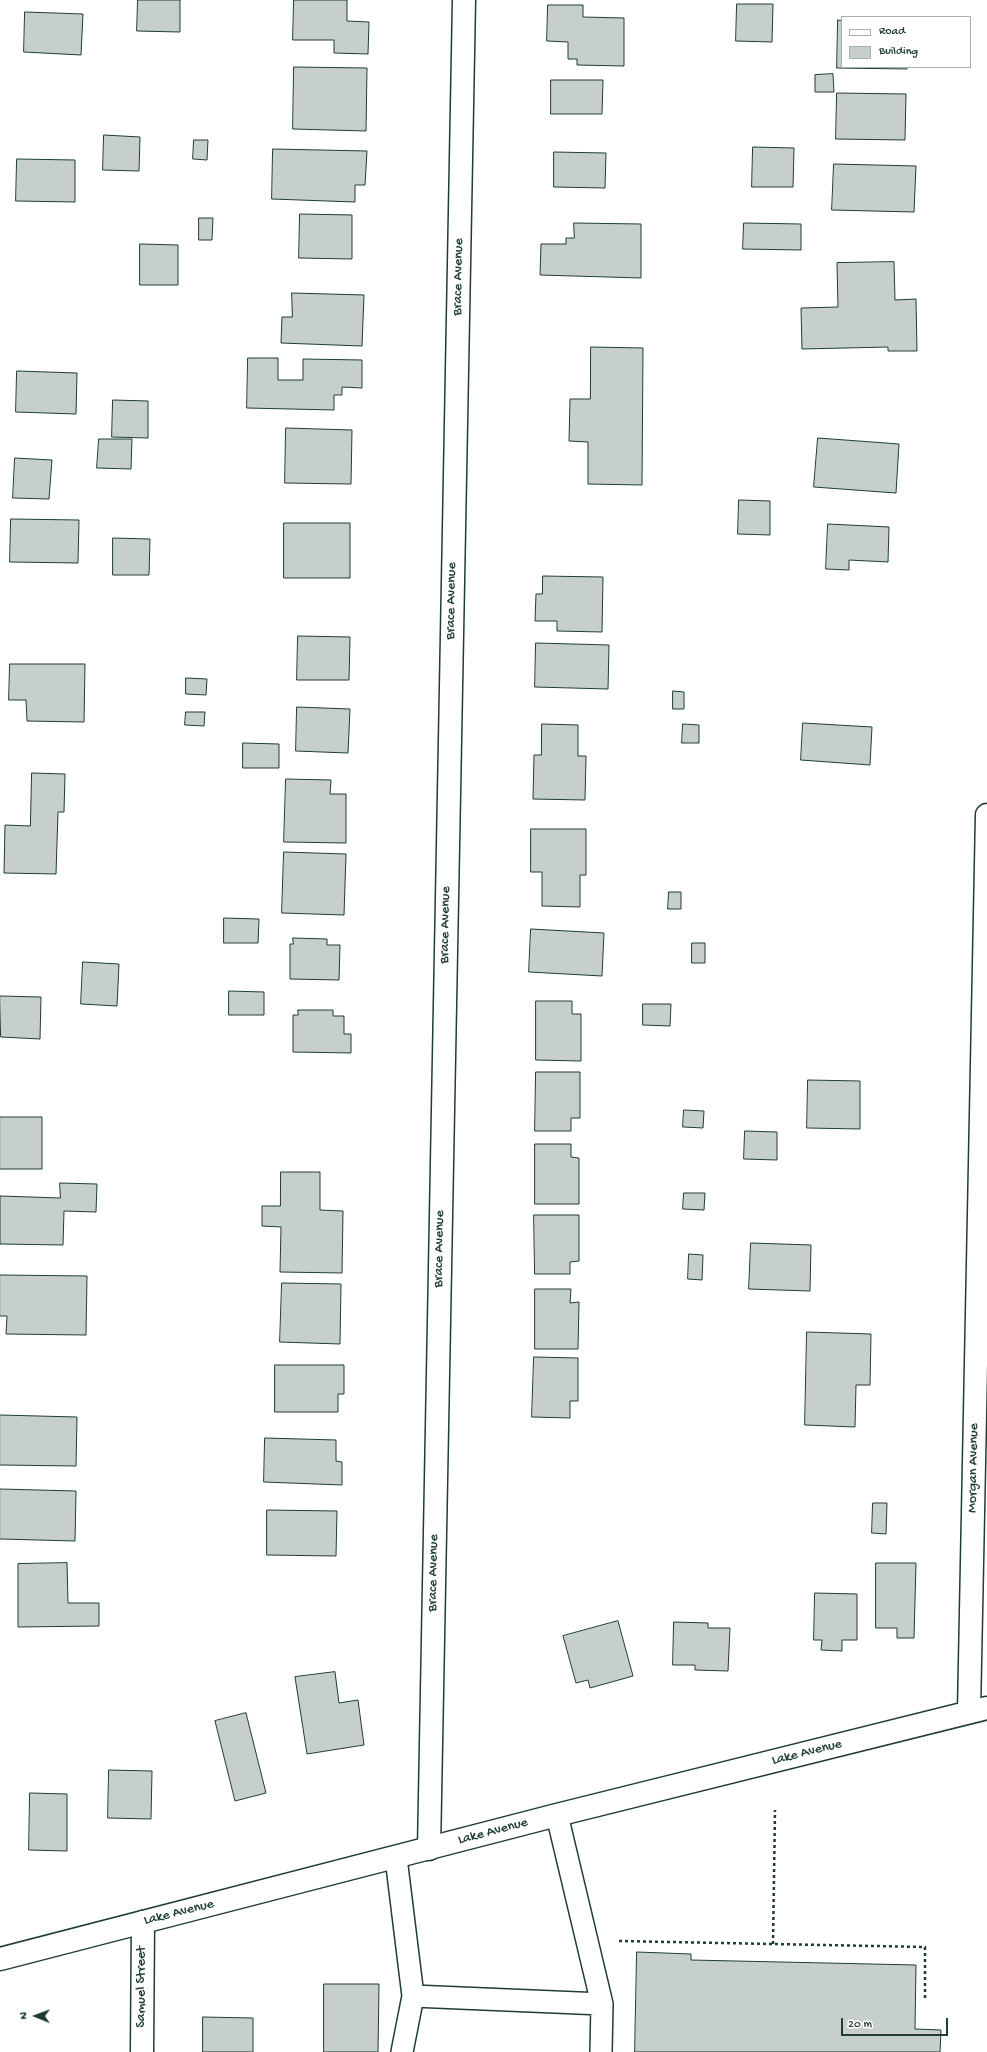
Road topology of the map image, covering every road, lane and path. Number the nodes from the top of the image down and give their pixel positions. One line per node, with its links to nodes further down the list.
1 (464, 0): 6 (street, Brace Avenue)
2 (987, 816): 3 (street, Morgan Avenue)
3 (978, 1710): 5 (street, Lake Avenue)
4 (775, 1810): 10 (path)
5 (557, 1815): 6 (street, Lake Avenue); 14 (lane)
6 (429, 1849): 7 (street, Lake Avenue)
7 (396, 1858): 8 (street, Lake Avenue); 12 (lane)
8 (143, 1922): 11 (street, Lake Avenue); 15 (street, Samuel Street)
9 (619, 1941): 10 (path)
10 (773, 1944): 13 (path)
11 (0, 1959)
12 (413, 1996): 14 (lane); 16 (lane)
13 (925, 2000)
14 (602, 2004): 17 (lane)
15 (142, 2052)
16 (402, 2052)
17 (601, 2052)

